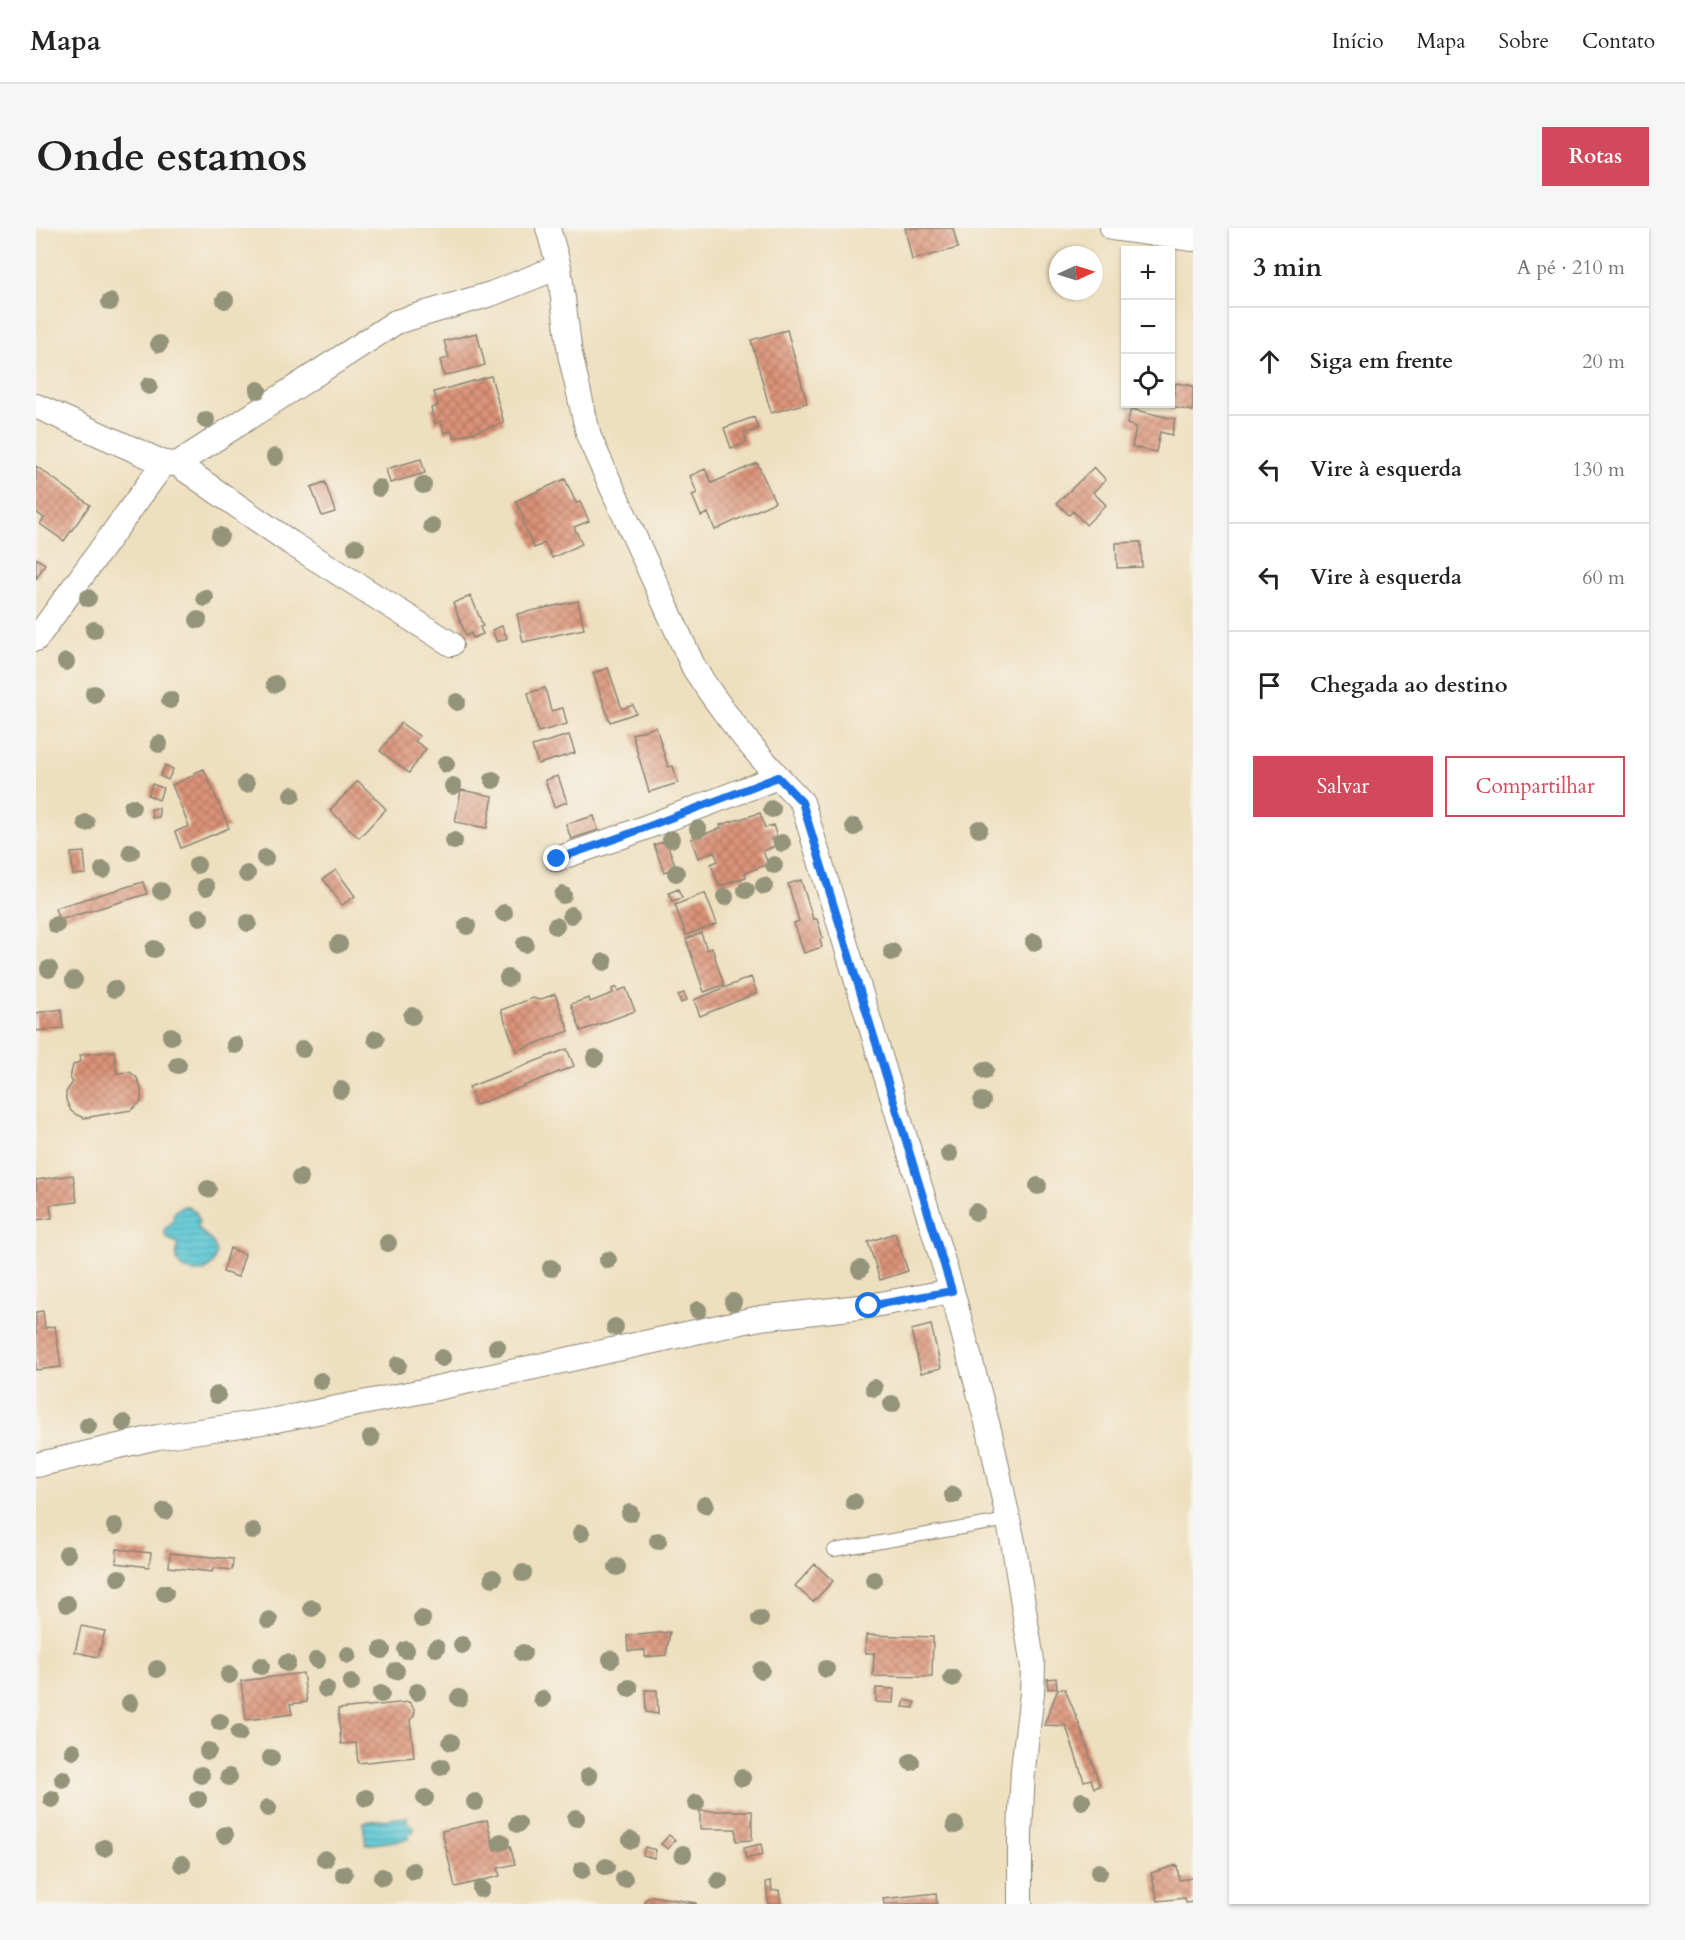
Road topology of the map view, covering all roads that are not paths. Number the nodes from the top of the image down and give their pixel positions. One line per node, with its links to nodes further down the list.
1 (548, 228): 4 (street)
2 (1112, 228): 3 (street)
3 (1193, 239)
4 (559, 267): 6 (street); 9 (street)
5 (36, 406): 6 (street)
6 (171, 464): 7 (street); 8 (street)
7 (36, 639)
8 (451, 644)
9 (778, 777): 10 (street); 11 (street)
10 (557, 859)
11 (952, 1291): 12 (street); 13 (street)
12 (36, 1465)
13 (1008, 1520): 14 (lane); 15 (street)
14 (834, 1550)
15 (1020, 1904)

